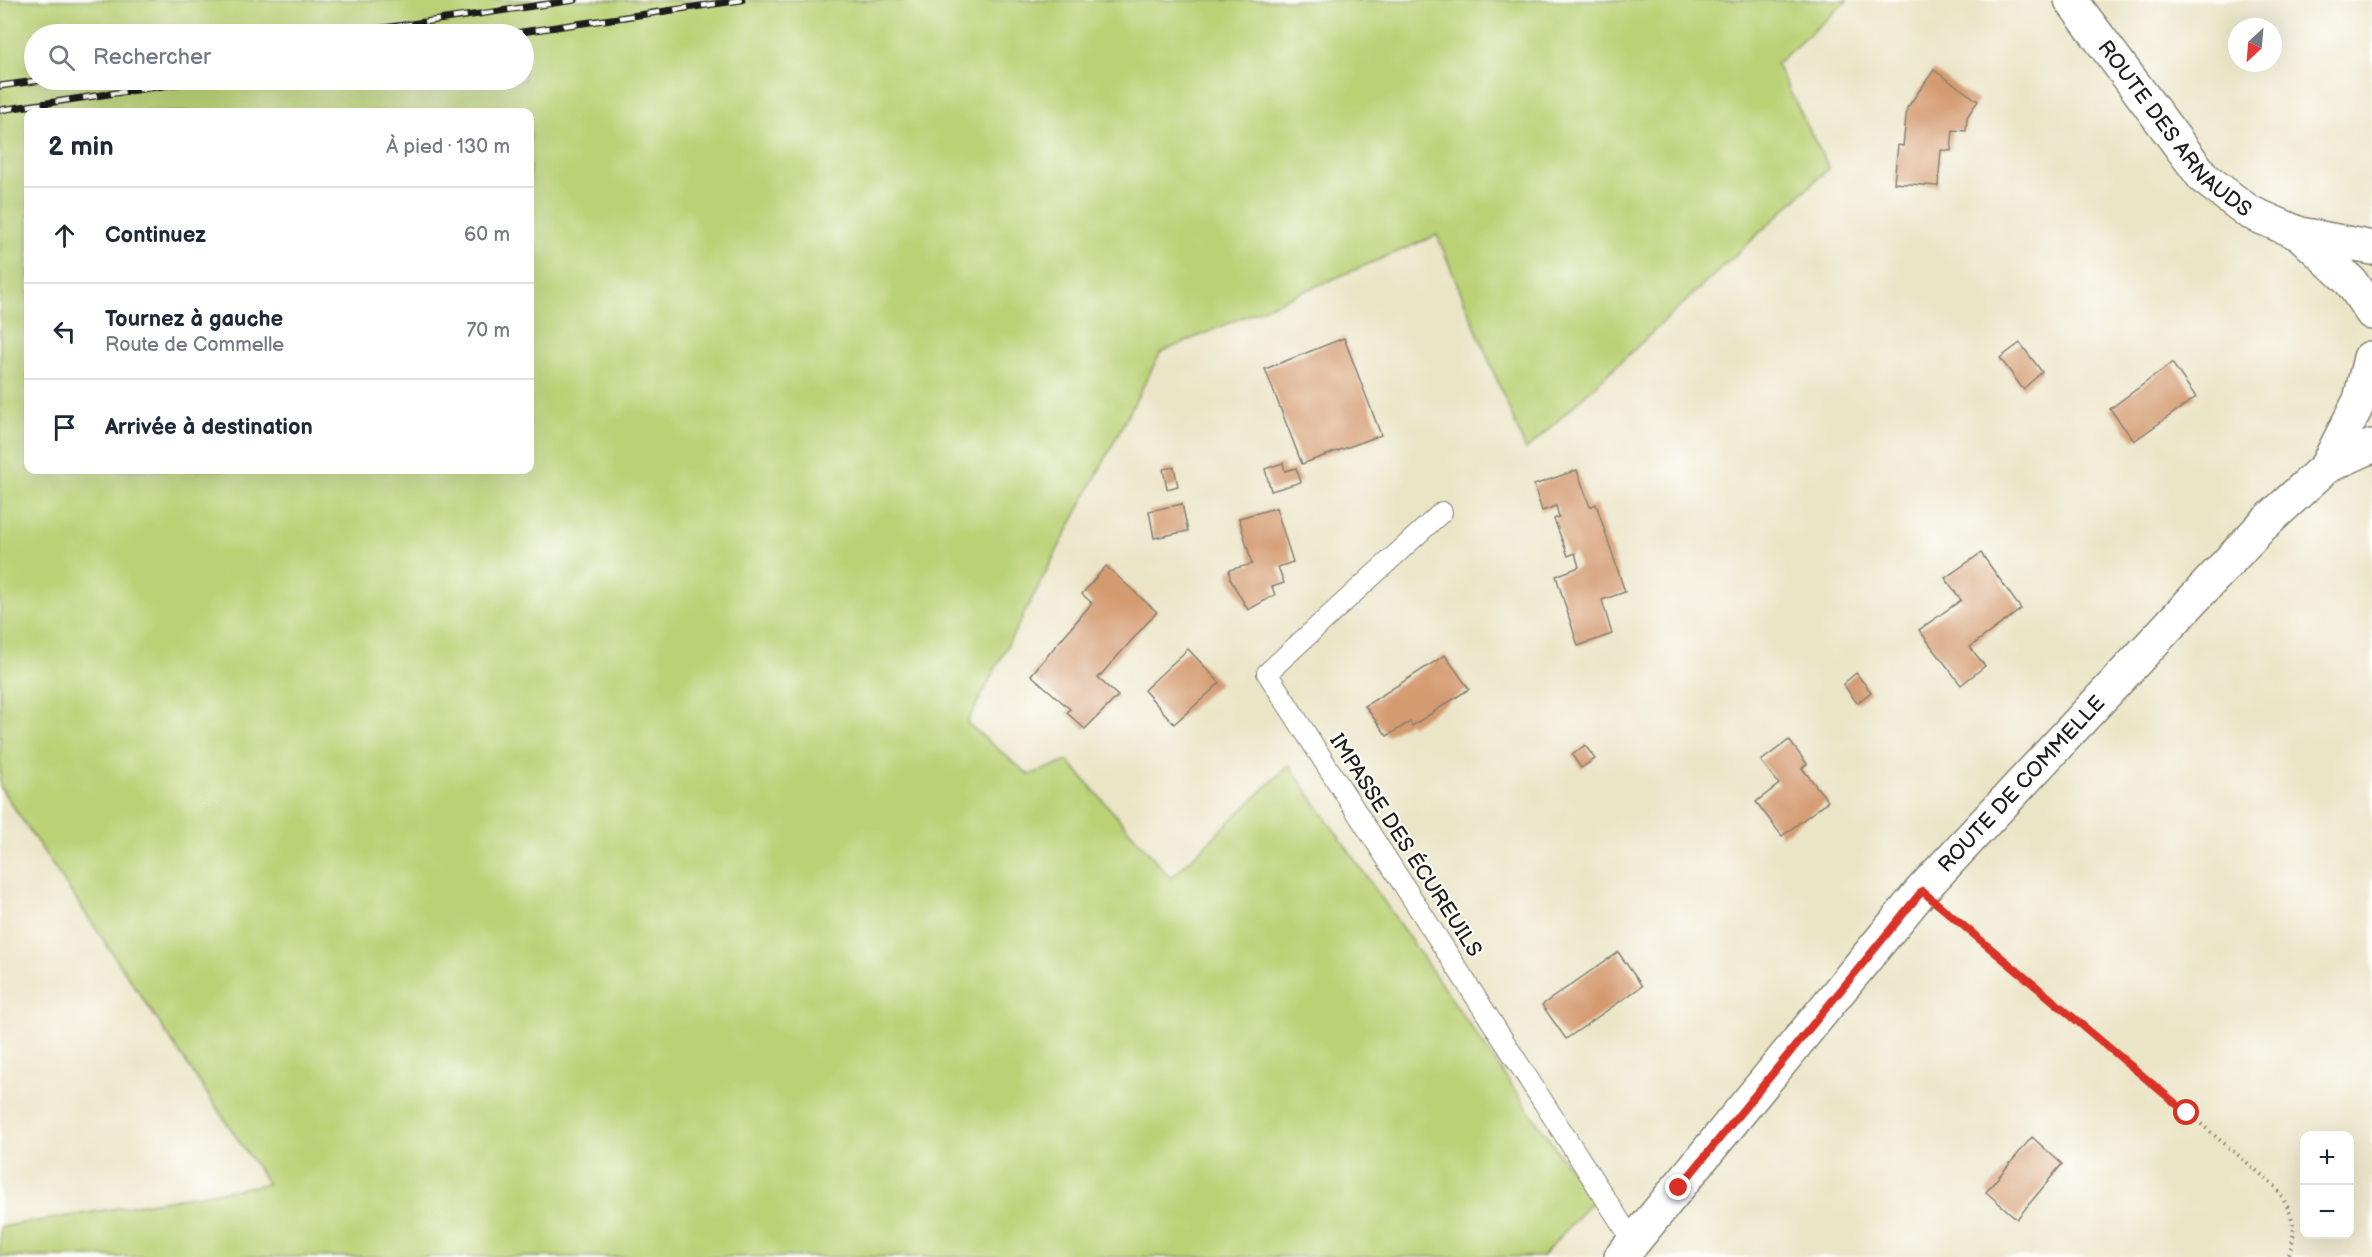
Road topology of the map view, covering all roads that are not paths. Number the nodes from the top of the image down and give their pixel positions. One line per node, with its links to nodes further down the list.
1 (2071, 0): 2 (street, ROUTE DES ARNAUDS)
2 (2301, 234): 3 (street, ROUTE DES ARNAUDS); 4 (street, ROUTE DES ARNAUDS)
3 (2372, 248)
4 (2372, 313)
5 (2371, 350): 7 (street, ROUTE DE COMMELLE)
6 (2372, 446): 7 (street, ROUTE DE COMMELLE)
7 (2326, 467): 9 (street, ROUTE DE COMMELLE)
8 (1442, 512): 9 (lane, IMPASSE DES ÉCUREUILS)
9 (1628, 1250)

